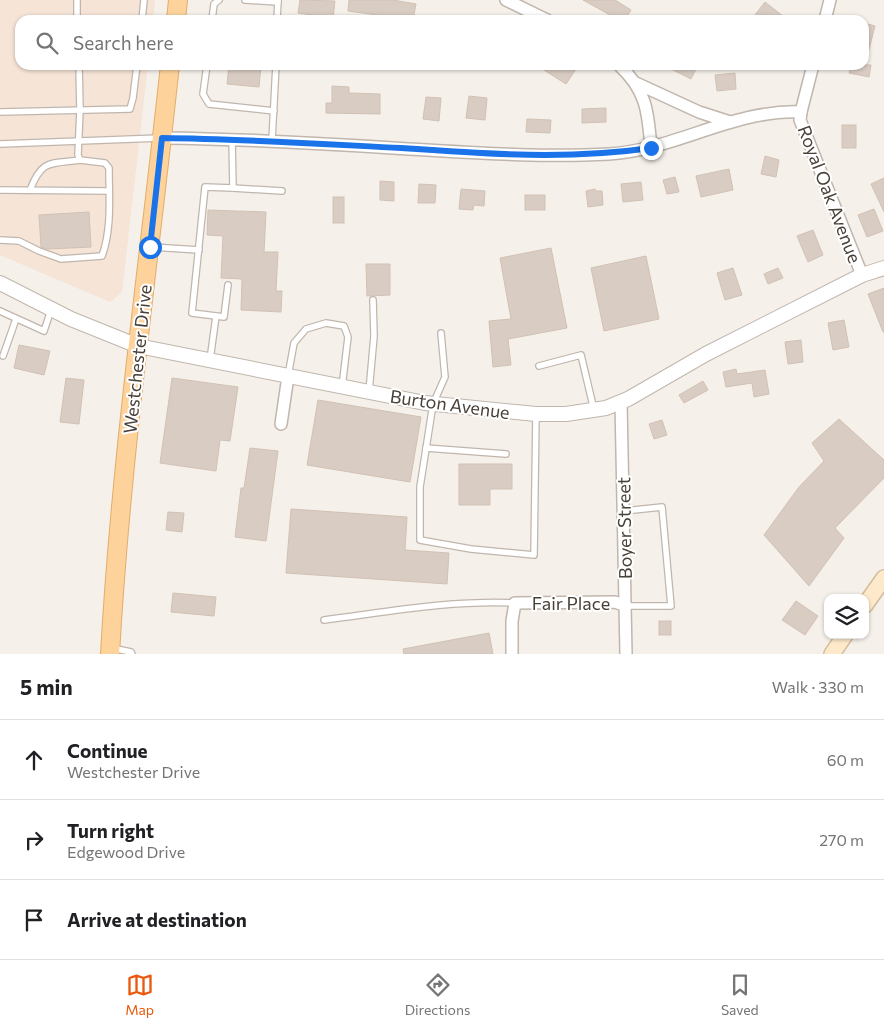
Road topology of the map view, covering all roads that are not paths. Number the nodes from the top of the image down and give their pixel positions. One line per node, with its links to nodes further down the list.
1 (77, 0): 9 (lane)
2 (144, 0): 10 (lane)
3 (178, 0): 11 (main road)
4 (219, 0): 12 (lane)
5 (245, 0): 8 (lane)
6 (506, 0): 14 (street)
7 (830, 0): 15 (street)
8 (278, 1): 13 (lane)
9 (77, 15)
10 (142, 15)
11 (176, 15)
12 (213, 15)
13 (278, 15)
14 (536, 15)
15 (826, 15)
16 (79, 70): 24 (lane)
17 (136, 70): 24 (lane)
18 (169, 70): 29 (main road, Westchester Drive)
19 (205, 70): 25 (lane)
20 (276, 70): 25 (lane)
21 (624, 70): 23 (street)
22 (812, 70): 27 (street)
23 (636, 83): 28 (street); 34 (street)
24 (80, 110): 26 (lane); 32 (lane)
25 (274, 111): 31 (lane)
26 (0, 112)
27 (801, 112): 28 (street); 45 (street, Royal Oak Avenue)
28 (730, 122): 34 (street)
29 (162, 138): 30 (street); 32 (lane); 42 (main road, Westchester Drive)
30 (232, 139): 31 (street); 36 (lane)
31 (272, 140): 34 (street)
32 (78, 141): 33 (lane); 35 (lane)
33 (0, 144)
34 (651, 148)
35 (80, 160): 38 (lane); 39 (lane)
36 (233, 188): 40 (lane); 43 (lane)
37 (0, 190): 38 (lane)
38 (30, 190): 39 (lane)
39 (109, 191): 41 (lane)
40 (282, 191)
41 (0, 240)
42 (150, 247): 43 (lane); 54 (main road, Westchester Drive)
43 (199, 250): 51 (lane)
44 (884, 268): 45 (street, Burton Avenue)
45 (862, 275): 61 (street, Burton Avenue)
46 (0, 284): 49 (street, Burton Avenue)
47 (228, 285): 51 (lane)
48 (373, 300): 60 (lane)
49 (51, 309): 52 (lane); 54 (street, Burton Avenue)
50 (0, 311): 52 (lane)
51 (216, 316): 56 (lane)
52 (16, 319): 55 (lane)
53 (441, 334): 62 (lane)
54 (138, 346): 56 (street, Burton Avenue); 75 (main road, Westchester Drive)
55 (3, 356)
56 (210, 360): 58 (street, Burton Avenue)
57 (539, 366): 63 (lane)
58 (288, 376): 59 (street, Burton Avenue); 59 (lane); 65 (street)
59 (342, 387): 60 (street, Burton Avenue)
60 (369, 392): 62 (street, Burton Avenue)
61 (621, 402): 63 (street, Burton Avenue); 68 (street, Boyer Street)
62 (433, 404): 64 (street, Burton Avenue); 66 (lane)
63 (594, 410): 64 (street, Burton Avenue)
64 (536, 414): 66 (lane)
65 (281, 424)
66 (426, 448): 67 (lane)
67 (506, 454)
68 (624, 511): 72 (street, Boyer Street); 72 (lane)
69 (884, 578): 70 (main road)
70 (869, 599)
71 (515, 603): 72 (street, Fair Place); 73 (lane); 77 (street)
72 (626, 606): 78 (street, Boyer Street)
73 (324, 620)
74 (842, 639): 79 (main road)
75 (110, 651): 76 (lane)
76 (132, 654)
77 (512, 654)
78 (626, 654)
79 (832, 654)

